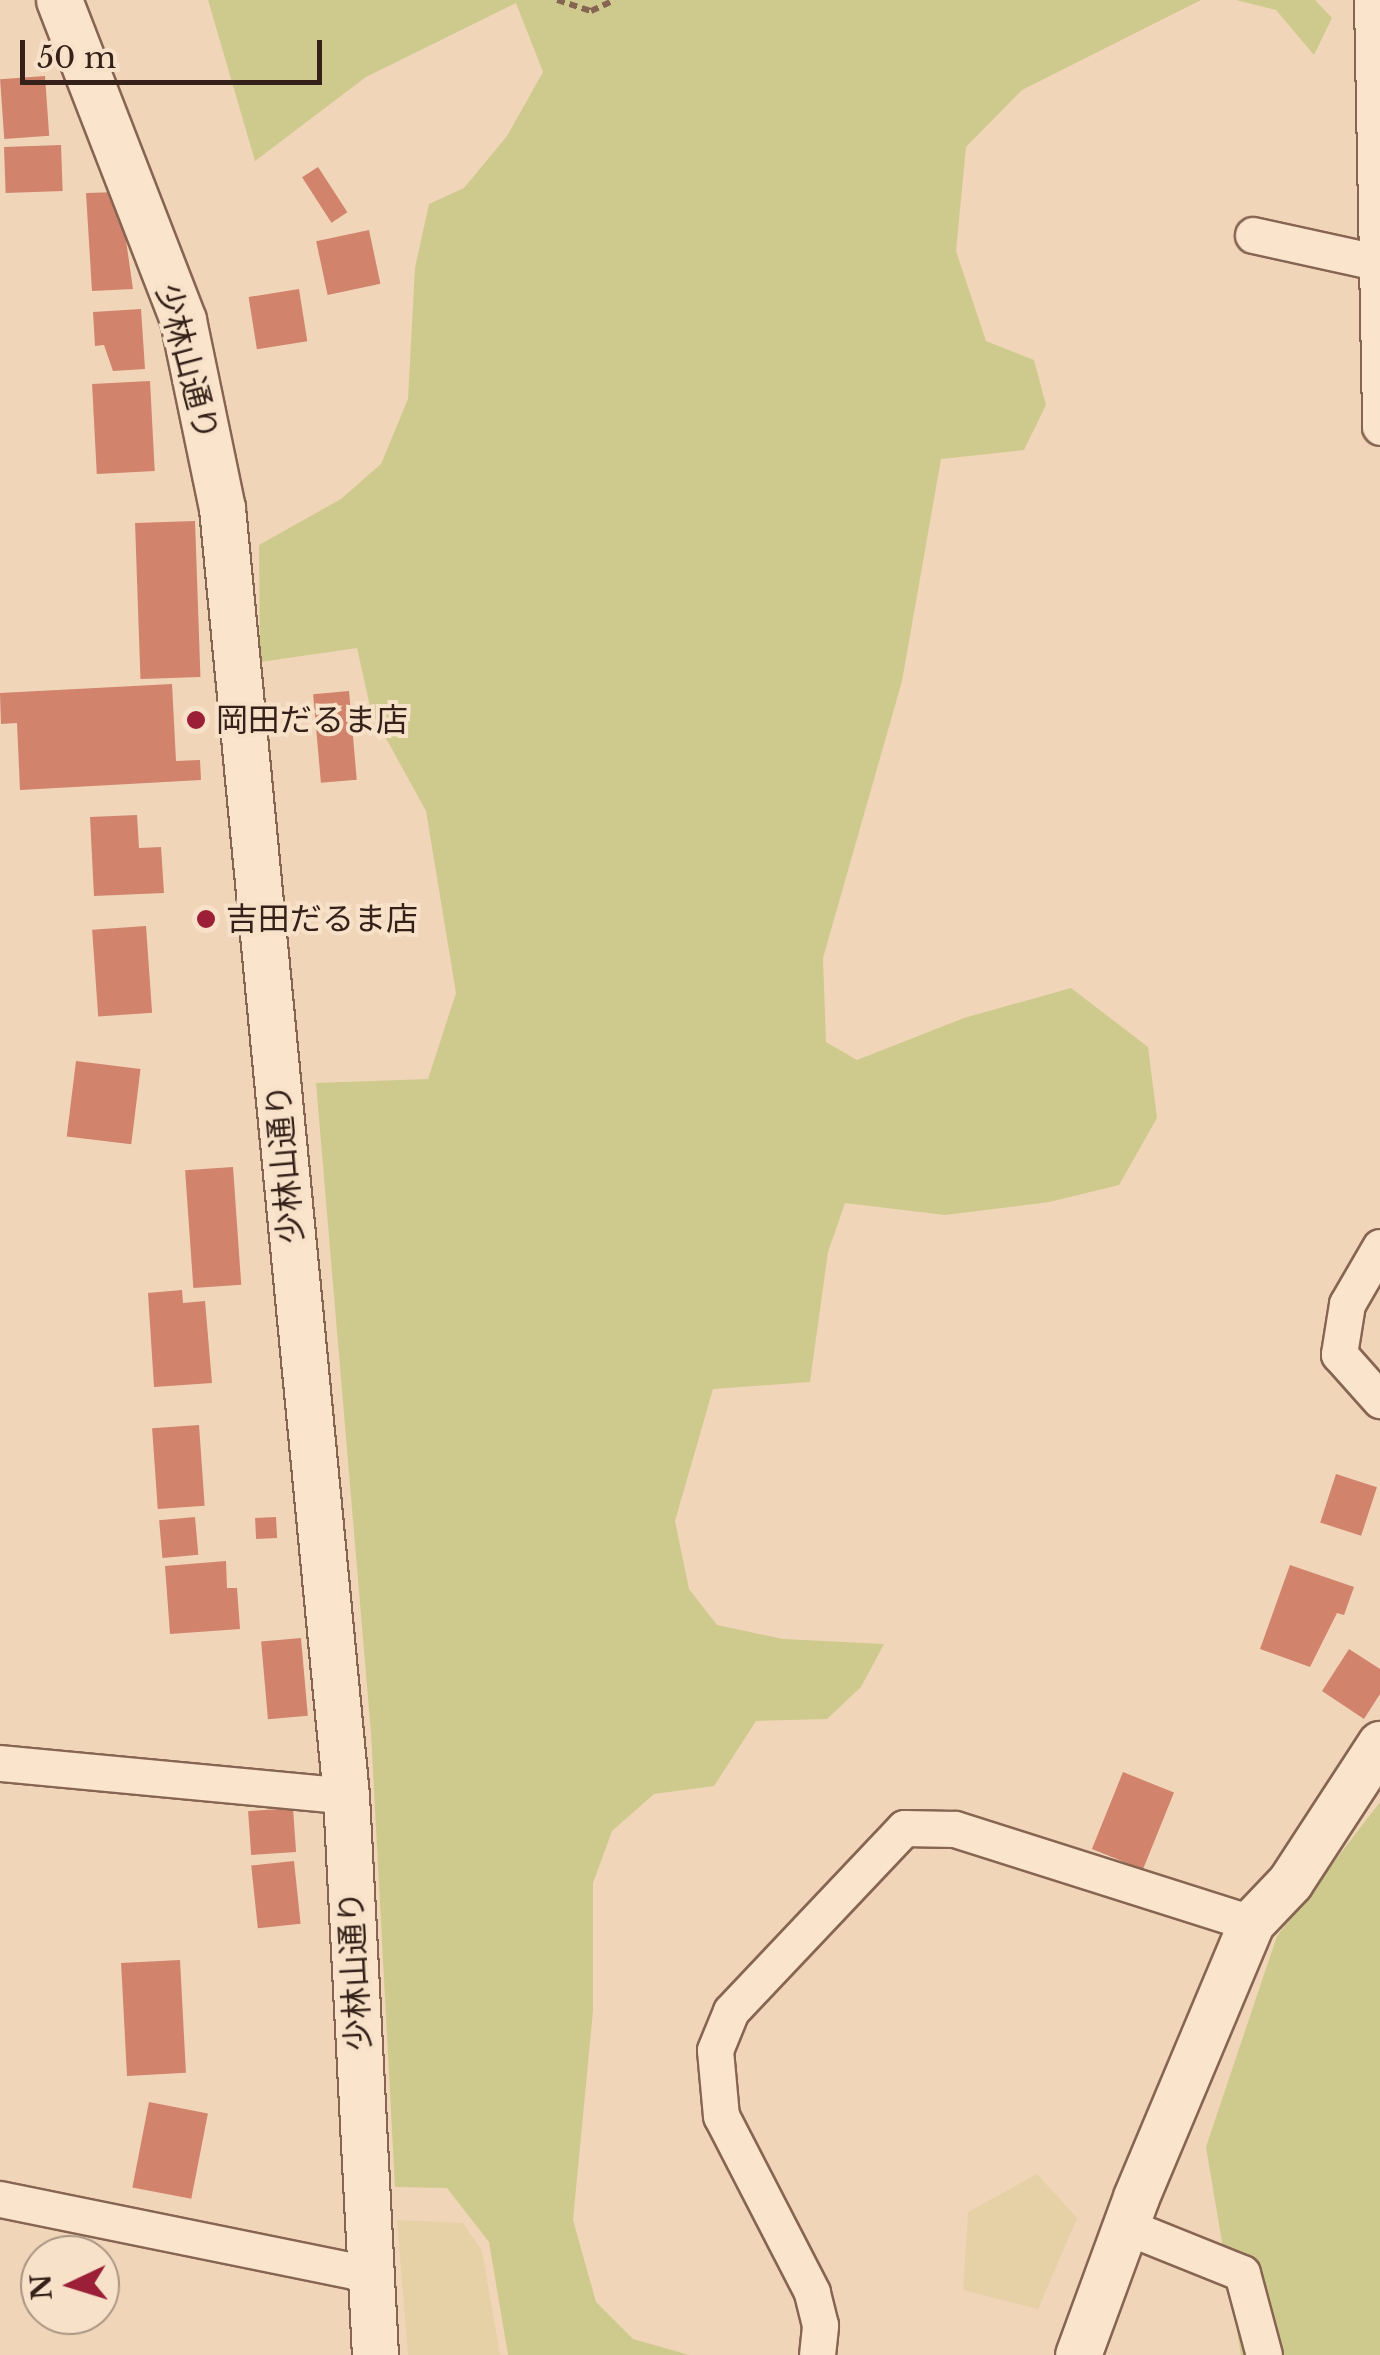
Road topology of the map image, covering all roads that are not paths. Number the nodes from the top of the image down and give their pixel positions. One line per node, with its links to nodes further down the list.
1 (59, 0): 10 (street, 少林山通り)
2 (1374, 3): 4 (street)
3 (1253, 235): 4 (street)
4 (1376, 262): 5 (street)
5 (1380, 427)
6 (1380, 1248): 7 (street)
7 (1380, 1400)
8 (1380, 1744): 11 (street)
9 (0, 1762): 10 (street)
10 (346, 1796): 14 (street, 少林山通り)
11 (1252, 1923): 13 (street); 16 (street)
12 (0, 2199): 14 (street)
13 (1126, 2226): 17 (street); 18 (street)
14 (370, 2274): 15 (street, 少林山通り)
15 (375, 2355)
16 (816, 2355)
17 (1078, 2355)
18 (1264, 2355)

